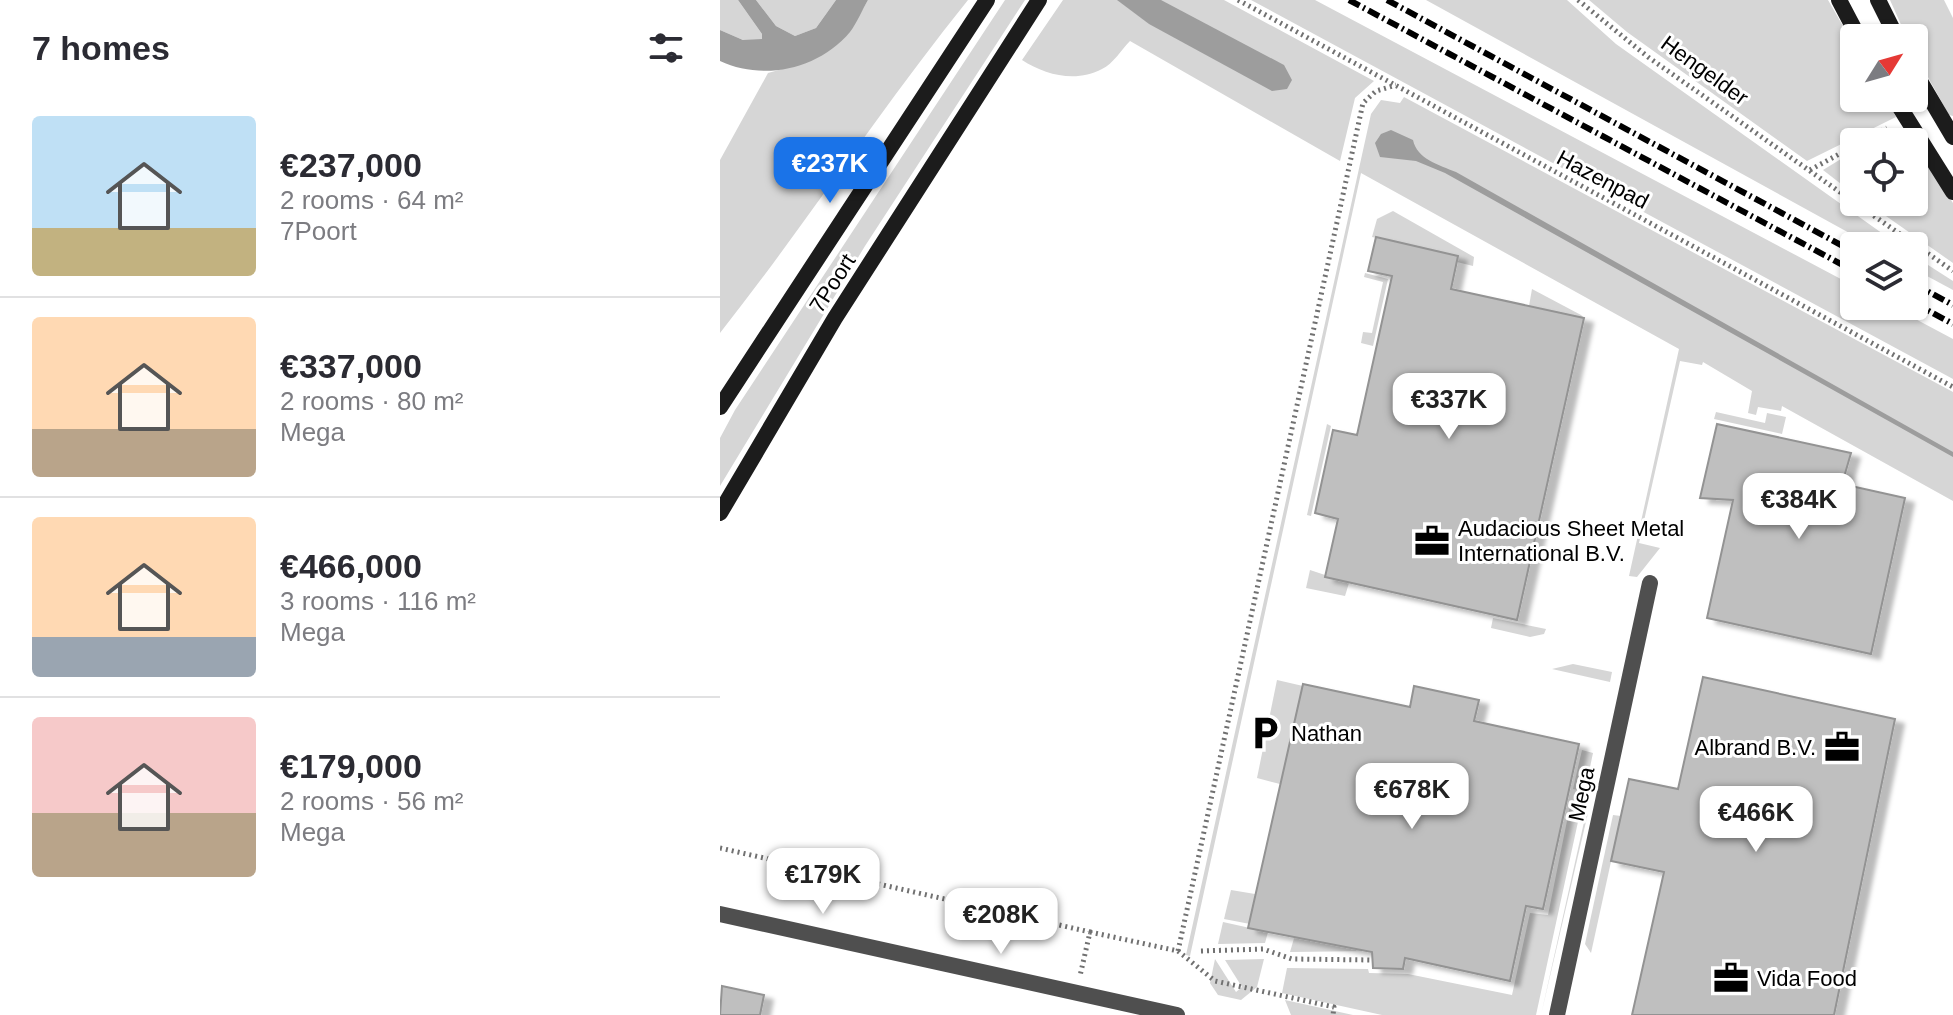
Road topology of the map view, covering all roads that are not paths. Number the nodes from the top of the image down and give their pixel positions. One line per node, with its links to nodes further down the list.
1 (987, 0): 11 (street, 7Poort)
2 (1039, 0): 12 (street, 7Poort)
3 (1839, 0): 5 (street)
4 (1878, 0): 6 (street)
5 (1852, 24)
6 (1890, 24)
7 (1928, 95): 9 (street)
8 (1903, 112): 10 (street)
9 (1953, 137)
10 (1953, 192)
11 (720, 407)
12 (720, 513)
13 (1650, 583): 16 (street, Mega)
14 (720, 914): 15 (street)
15 (1177, 1015)
16 (1557, 1015)

